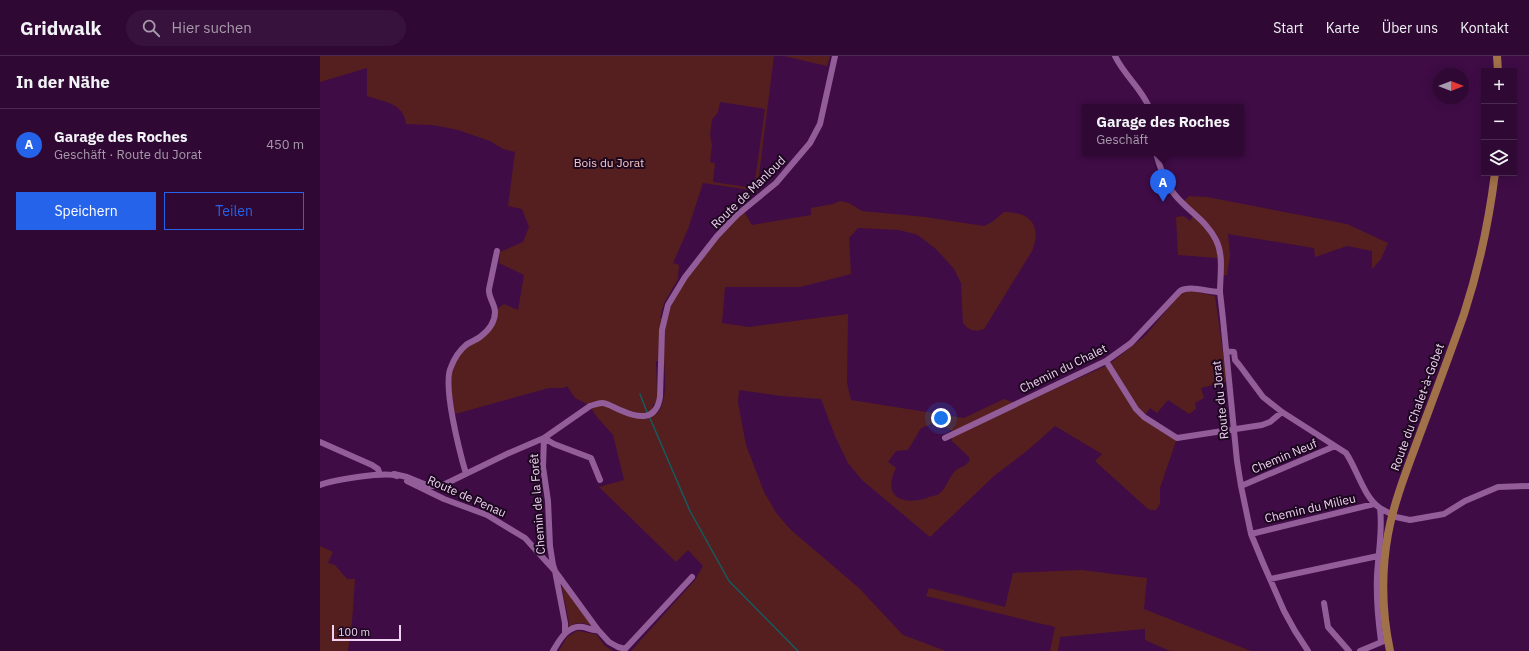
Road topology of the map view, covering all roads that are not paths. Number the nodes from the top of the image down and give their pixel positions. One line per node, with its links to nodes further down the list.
1 (835, 56): 14 (street, Route de Manloud)
2 (1115, 56): 5 (street)
3 (1497, 56): 4 (main road)
4 (1498, 68)
5 (1147, 104)
6 (1157, 156): 9 (street, Route du Jorat)
7 (1494, 176): 27 (main road, Route du Chalet-à-Gobet)
8 (496, 252): 20 (street)
9 (1220, 292): 10 (street, Route du Jorat); 11 (street, Chemin du Chalet)
10 (1226, 351): 12 (street); 13 (street, Route du Jorat)
11 (1106, 361): 13 (street); 15 (street, Chemin du Chalet)
12 (1282, 412): 13 (street); 17 (street)
13 (1234, 428): 23 (street, Route du Jorat)
14 (544, 438): 20 (street, Route de Manloud); 21 (street, Chemin de la Forêt); 30 (street, Chemin de la Forêt)
15 (945, 438)
16 (320, 442): 18 (street)
17 (1335, 446): 23 (street, Chemin Neuf); 25 (street)
18 (380, 474): 19 (street, Route de Penau); 22 (street, Route de Penau)
19 (394, 474): 20 (street, Route de Manloud); 30 (street, Route de Penau)
20 (466, 474)
21 (600, 480)
22 (320, 485)
23 (1241, 486): 28 (street, Route du Jorat)
24 (1529, 486): 27 (street)
25 (1374, 504): 26 (street); 28 (street, Chemin du Milieu)
26 (1380, 508): 27 (street); 29 (street)
27 (1393, 515): 36 (main road, Route du Chalet-à-Gobet)
28 (1251, 534): 32 (street, Route du Jorat)
29 (1378, 556): 32 (street); 36 (street)
30 (555, 571): 34 (street, Route de Penau); 35 (street, Chemin de la Forêt)
31 (692, 577): 37 (street, Route de Penau)
32 (1270, 579): 39 (street, Route du Jorat)
33 (1324, 603): 40 (street)
34 (598, 630): 35 (street); 37 (street, Route de Penau)
35 (565, 633): 38 (street)
36 (1384, 640): 41 (street); 42 (main road, Route du Chalet-à-Gobet)
37 (628, 650)
38 (553, 651)
39 (1308, 651)
40 (1349, 651)
41 (1360, 651)
42 (1390, 651)

